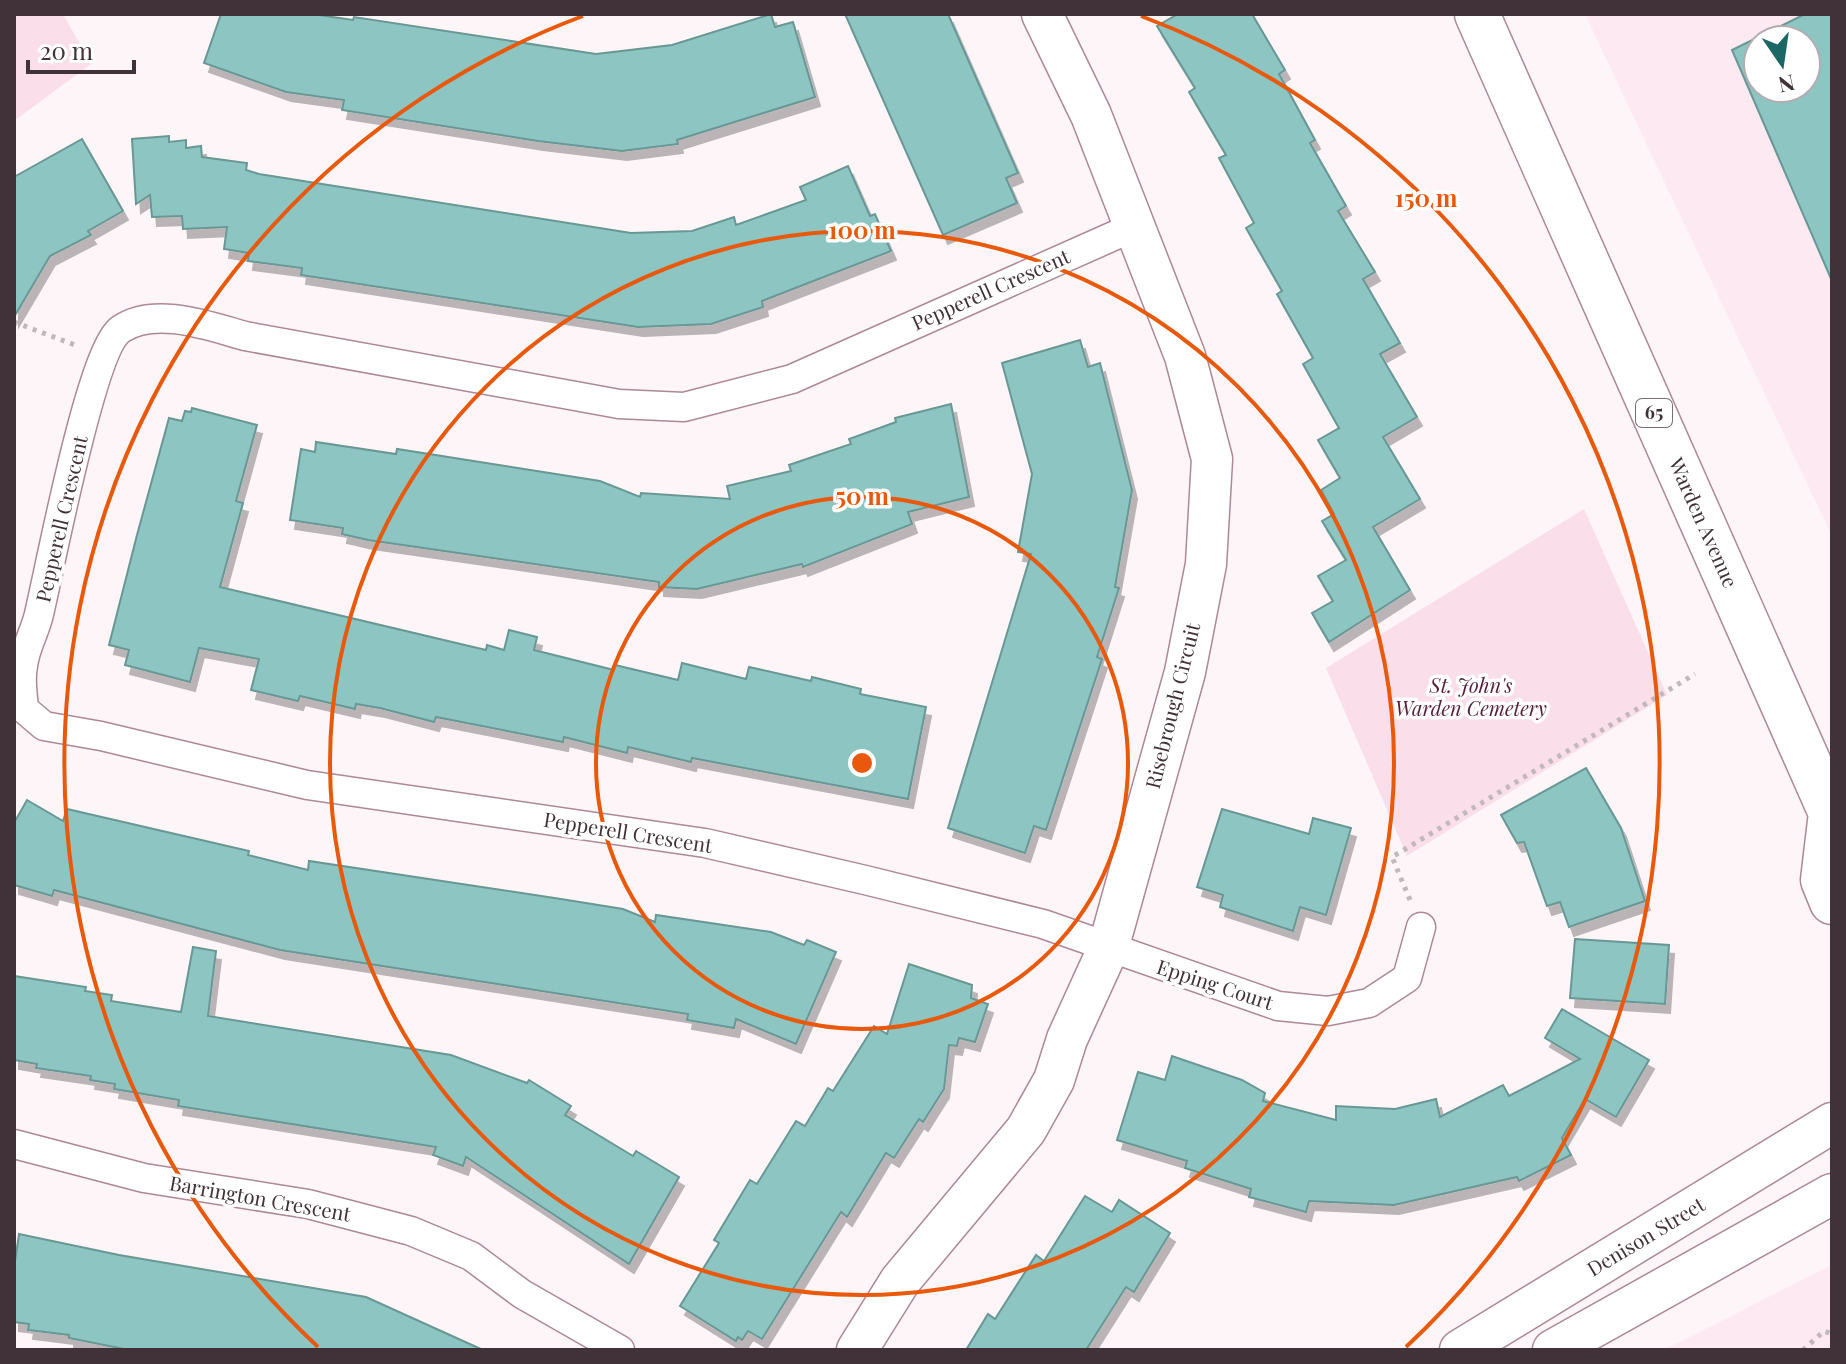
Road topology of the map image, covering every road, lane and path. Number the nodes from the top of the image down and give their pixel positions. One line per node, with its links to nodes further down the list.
1 (1042, 14): 3 (street, Risebrough Circuit)
2 (1477, 14): 7 (main road, Warden Avenue / 65)
3 (1136, 226): 5 (street, Pepperell Crescent); 10 (street, Risebrough Circuit)
4 (14, 322): 5 (path)
5 (102, 355): 10 (street, Pepperell Crescent)
6 (1695, 674): 9 (path)
7 (1831, 813): 8 (main road, Warden Avenue / 65)
8 (1832, 902)
9 (1421, 927): 10 (street, Epping Court)
10 (1108, 949): 16 (street, Risebrough Circuit)
11 (1832, 1123): 17 (street, Denison Street)
12 (14, 1144): 15 (street, Barrington Crescent)
13 (1832, 1194): 18 (street)
14 (1832, 1334): 19 (path)
15 (620, 1350)
16 (857, 1350)
17 (1460, 1350)
18 (1553, 1350)
19 (1803, 1350)

